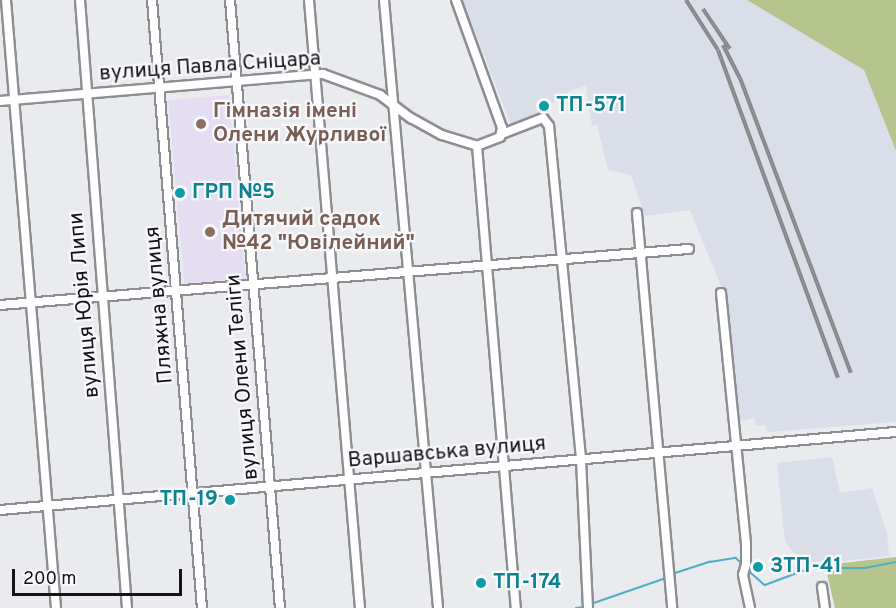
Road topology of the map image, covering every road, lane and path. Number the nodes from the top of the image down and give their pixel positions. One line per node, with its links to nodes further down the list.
1 (6, 0): 12 (street)
2 (80, 0): 11 (street, вулиця Юрія Липи)
3 (152, 0): 10 (street, Пляжна вулиця)
4 (231, 0): 9 (street, вулиця Олени Теліги)
5 (309, 0): 8 (street)
6 (384, 0): 14 (street)
7 (456, 0): 15 (street)
8 (315, 74): 9 (street, вулиця Павла Сніцара); 14 (street, вулиця Павла Сніцара); 23 (street)
9 (237, 81): 10 (street, вулиця Павла Сніцара); 24 (street, вулиця Олени Теліги)
10 (160, 88): 11 (street, вулиця Павла Сніцара); 25 (street, Пляжна вулиця)
11 (86, 93): 12 (street, вулиця Павла Сніцара); 27 (street, вулиця Юрія Липи)
12 (15, 99): 13 (street, вулиця Павла Сніцара); 28 (street)
13 (0, 101)
14 (394, 104): 16 (street, вулиця Павла Сніцара); 22 (street)
15 (502, 134): 16 (street); 20 (street)
16 (477, 146): 21 (street)
17 (637, 213): 19 (street)
18 (689, 249): 19 (street)
19 (641, 254): 20 (street); 32 (street)
20 (563, 259): 21 (street); 33 (street)
21 (486, 266): 22 (street); 34 (street)
22 (410, 272): 23 (street); 35 (street)
23 (331, 279): 24 (street); 36 (street)
24 (253, 285): 25 (street); 37 (street, вулиця Олени Теліги)
25 (178, 290): 27 (street); 38 (street, Пляжна вулиця)
26 (721, 293): 31 (street)
27 (102, 297): 28 (street); 39 (street, вулиця Юрія Липи)
28 (30, 303): 29 (street); 40 (street)
29 (0, 305)
30 (896, 432): 31 (street, Варшавська вулиця)
31 (735, 447): 32 (street, Варшавська вулиця); 52 (street)
32 (659, 455): 33 (street, Варшавська вулиця); 51 (street)
33 (581, 460): 34 (street, Варшавська вулиця); 50 (street)
34 (504, 466): 35 (street, Варшавська вулиця); 49 (street)
35 (428, 472): 36 (street, Варшавська вулиця); 48 (street)
36 (349, 479): 37 (street, Варшавська вулиця); 47 (street)
37 (270, 486): 38 (street, Варшавська вулиця); 46 (street, вулиця Олени Теліги)
38 (192, 493): 39 (street, Варшавська вулиця); 45 (street, Пляжна вулиця)
39 (118, 499): 40 (street, Варшавська вулиця); 44 (street, вулиця Юрія Липи)
40 (47, 506): 41 (street, Варшавська вулиця); 43 (street)
41 (0, 510)
42 (822, 586): 53 (street)
43 (56, 608)
44 (127, 608)
45 (202, 608)
46 (280, 608)
47 (360, 608)
48 (438, 608)
49 (516, 608)
50 (588, 608)
51 (672, 608)
52 (750, 608)
53 (825, 608)

